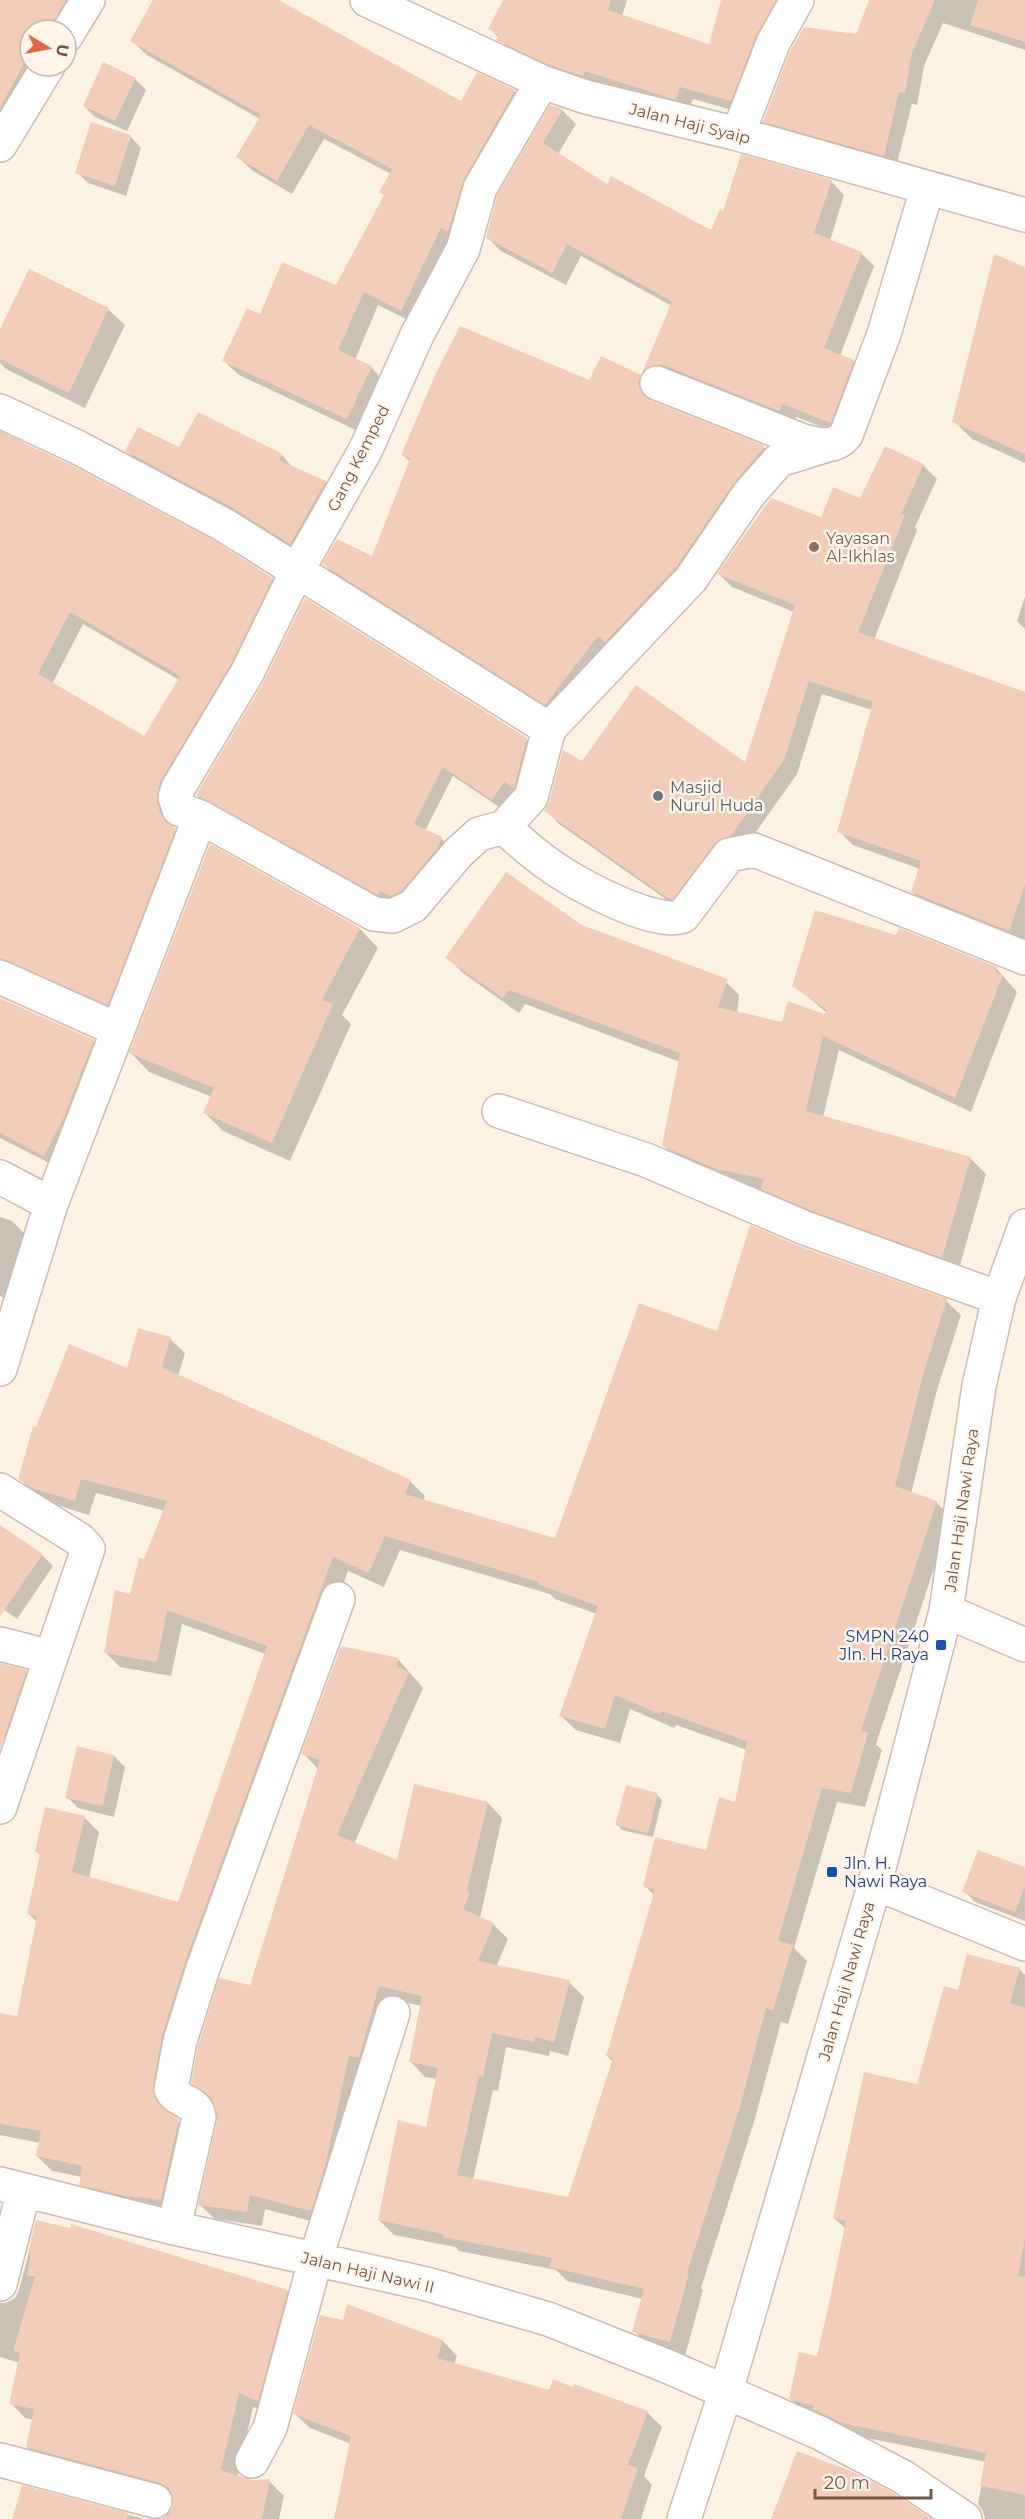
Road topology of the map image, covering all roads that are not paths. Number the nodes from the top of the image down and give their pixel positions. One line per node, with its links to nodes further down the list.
1 (88, 0): 4 (street)
2 (367, 0): 6 (street, Jalan Haji Syaip)
3 (797, 0): 7 (street)
4 (77, 18)
5 (40, 78): 8 (street)
6 (542, 82): 7 (street, Jalan Haji Syaip); 14 (street, Gang Kemped)
7 (738, 134): 9 (street, Jalan Haji Syaip)
8 (2, 138)
9 (927, 189): 10 (street, Jalan Haji Syaip); 13 (street)
10 (1025, 215)
11 (657, 383): 13 (street)
12 (0, 411): 14 (street)
13 (825, 445): 15 (street)
14 (298, 569): 15 (street); 16 (street, Gang Kemped)
15 (549, 729): 17 (street)
16 (200, 817): 17 (street); 20 (street)
17 (504, 827): 18 (street)
18 (1025, 958)
19 (0, 977): 20 (street)
20 (116, 1029): 23 (street)
21 (499, 1111): 25 (street)
22 (0, 1177): 23 (street)
23 (51, 1204): 26 (street)
24 (1024, 1234): 25 (street, Jalan Haji Nawi Raya)
25 (999, 1298): 29 (street, Jalan Haji Nawi Raya)
26 (0, 1369)
27 (0, 1490): 32 (street)
28 (338, 1599): 38 (street)
29 (946, 1611): 31 (street); 34 (street, Jalan Haji Nawi Raya)
30 (0, 1644): 32 (street)
31 (1025, 1645)
32 (51, 1657): 33 (street)
33 (0, 1807)
34 (875, 1883): 35 (street); 41 (street, Jalan Haji Nawi Raya)
35 (1025, 1944)
36 (393, 2013): 39 (street)
37 (12, 2187): 38 (street, Jalan Haji Nawi II); 40 (street)
38 (174, 2228): 39 (street, Jalan Haji Nawi II)
39 (315, 2261): 41 (street, Jalan Haji Nawi II); 43 (street)
40 (0, 2284)
41 (726, 2391): 45 (street, Jalan Haji Nawi Raya); 46 (street, Jalan Haji Nawi II)
42 (0, 2460): 44 (street)
43 (252, 2461)
44 (155, 2502)
45 (684, 2519)
46 (965, 2519)

